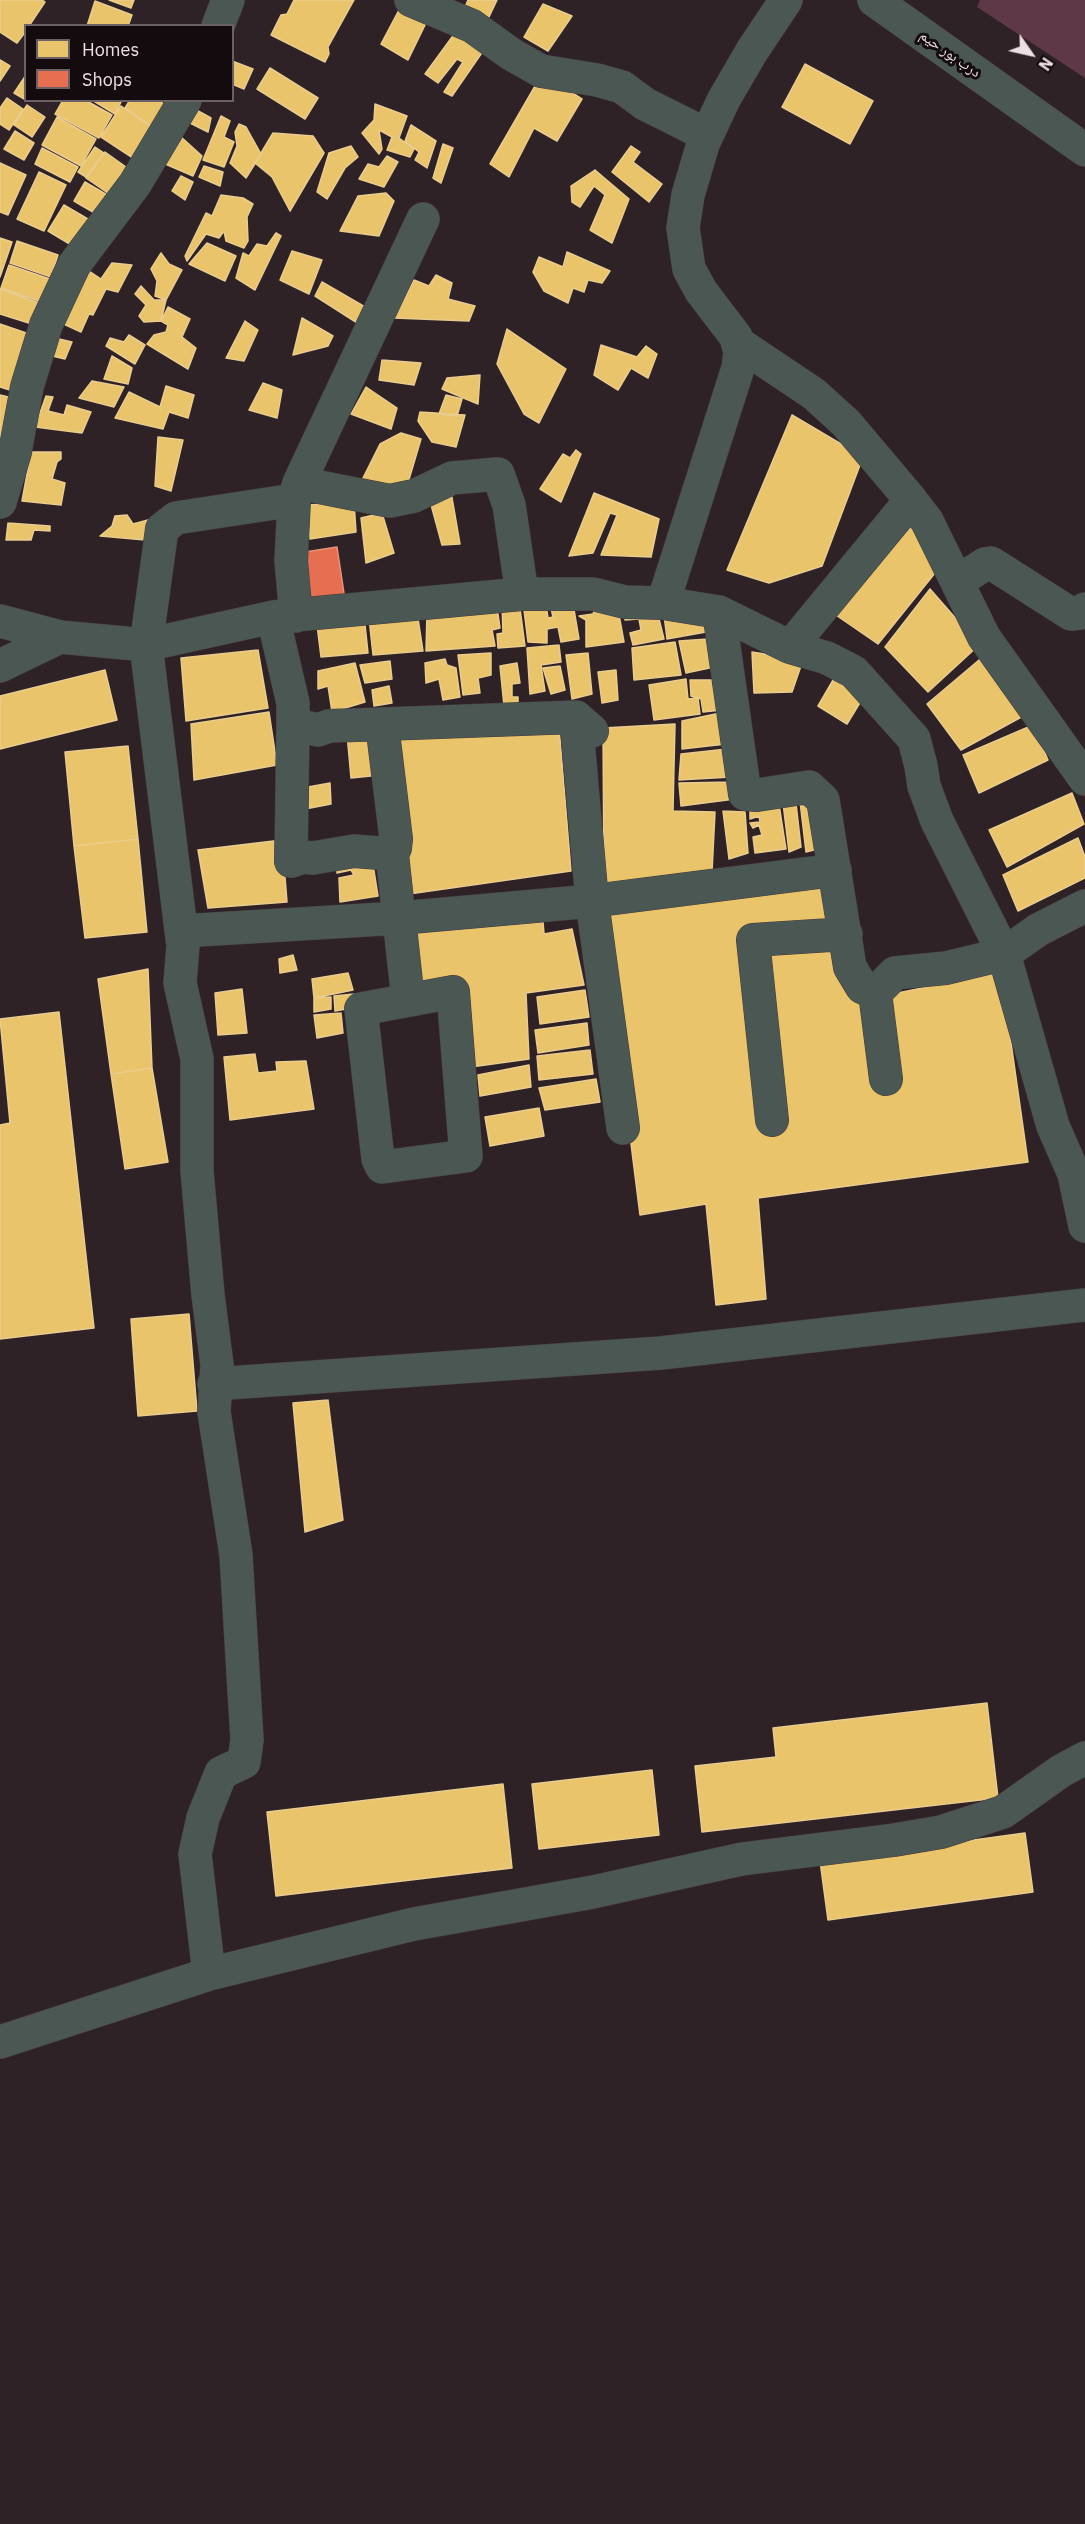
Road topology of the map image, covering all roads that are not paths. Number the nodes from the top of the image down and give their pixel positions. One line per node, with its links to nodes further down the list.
1 (228, 0): 5 (street)
2 (411, 0): 7 (street)
3 (786, 0): 7 (street)
4 (874, 0): 8 (street, درب بور حيم)
5 (219, 24)
6 (184, 102): 13 (street)
7 (707, 135): 10 (street)
8 (1085, 150)
9 (423, 219): 11 (street)
10 (738, 343): 12 (street); 16 (street)
11 (297, 491): 15 (street); 19 (street); 22 (street)
12 (911, 500): 14 (street); 23 (street)
13 (0, 502)
14 (957, 582): 17 (street); 27 (street)
15 (522, 594): 16 (street); 19 (street)
16 (663, 603): 18 (street)
17 (1085, 609)
18 (719, 612): 23 (street); 29 (street)
19 (285, 616): 22 (street); 25 (street)
20 (0, 621): 21 (street)
21 (60, 637): 22 (street); 24 (street)
22 (146, 645): 33 (street)
23 (790, 647): 35 (street)
24 (0, 666)
25 (293, 724): 26 (street); 28 (street)
26 (382, 724): 28 (street); 30 (street)
27 (1085, 779)
28 (392, 854): 32 (street)
29 (835, 870): 30 (street); 34 (street)
30 (592, 901): 32 (street); 40 (street)
31 (1085, 906): 35 (street)
32 (400, 918): 33 (street); 37 (street)
33 (181, 930): 44 (street)
34 (846, 934): 36 (street); 39 (street)
35 (1004, 954): 36 (street); 41 (street)
36 (875, 993): 38 (street)
37 (408, 1000): 37 (street)
38 (886, 1080)
39 (772, 1120)
40 (623, 1128)
41 (1079, 1171): 42 (street)
42 (1085, 1226)
43 (1085, 1305): 44 (street)
44 (214, 1384): 46 (street)
45 (1085, 1758): 46 (street)
46 (209, 1974): 47 (street)
47 (0, 2042)

